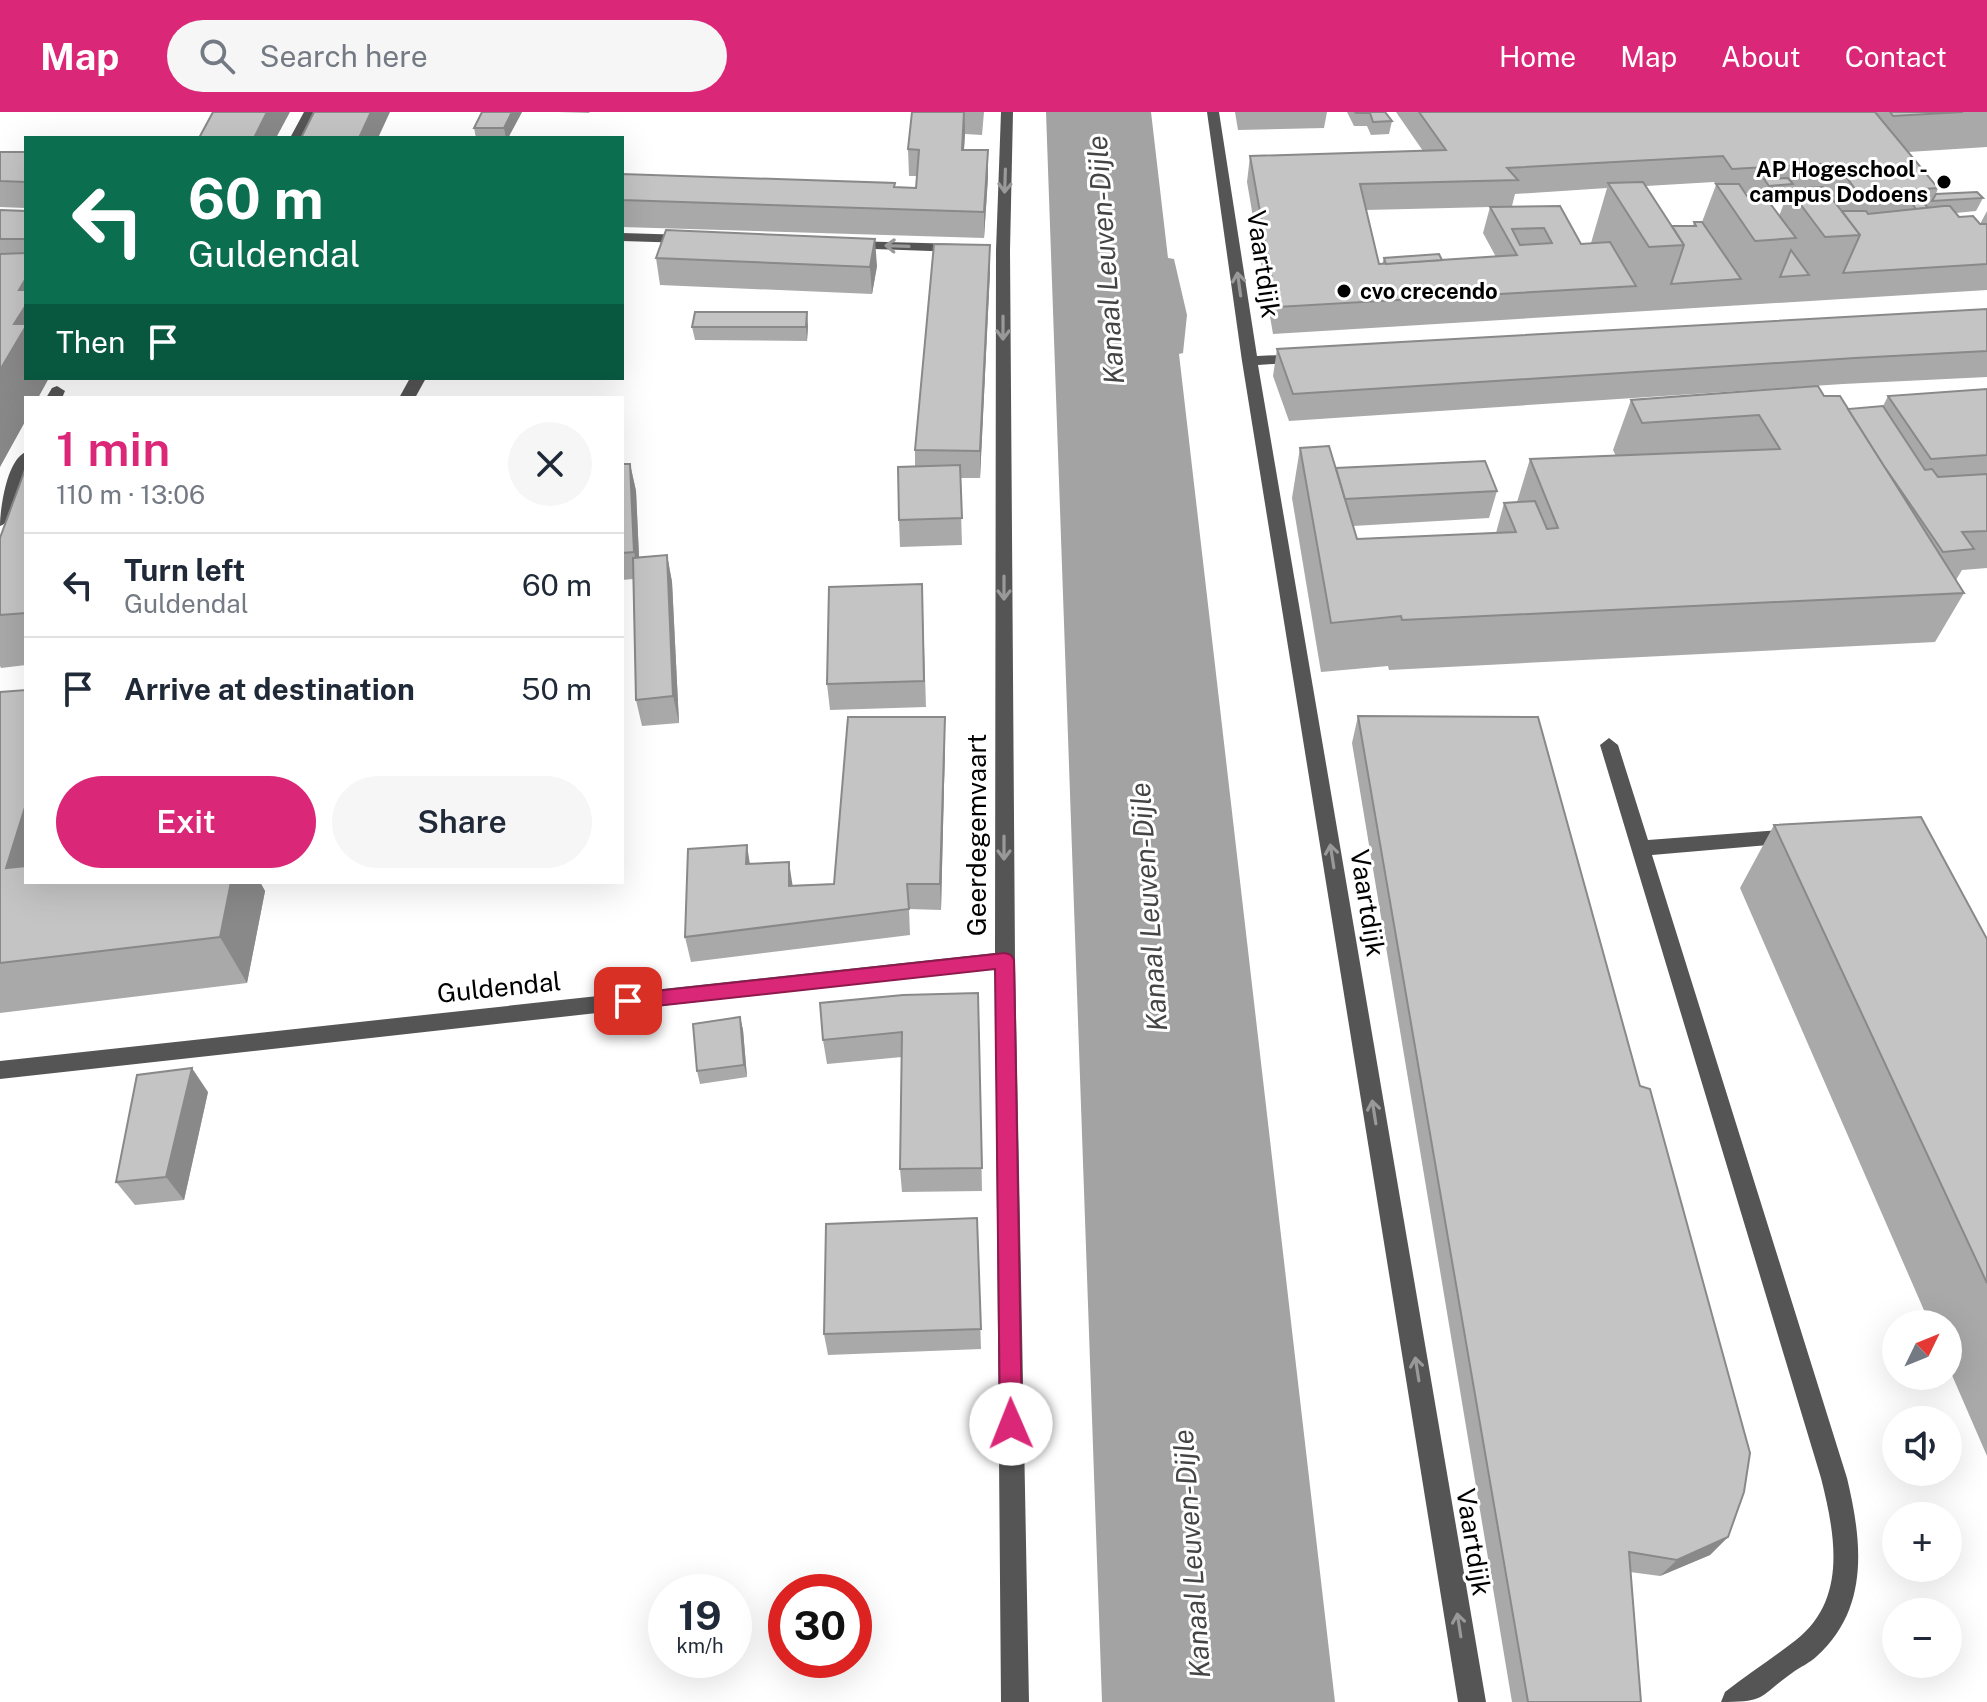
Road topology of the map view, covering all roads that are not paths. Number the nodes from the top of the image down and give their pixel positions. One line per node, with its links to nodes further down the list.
1 (310, 112): 4 (street)
2 (1007, 112): 16 (street, Geerdegemvaart, one-way to 16)
3 (1213, 112): 10 (street, Vaartdijk, one-way to 3)
4 (297, 136)
5 (624, 237): 6 (street)
6 (702, 240)
7 (828, 244): 8 (street, one-way to 7)
8 (971, 249)
9 (1313, 357): 10 (street)
10 (1250, 361): 19 (street, Vaartdijk, one-way to 10)
11 (24, 462): 12 (street)
12 (0, 521)
13 (1609, 745): 15 (street)
14 (1808, 835): 15 (street)
15 (1641, 848): 20 (street)
16 (1005, 960): 17 (street, Guldendal); 18 (street, Geerdegemvaart)
17 (0, 1070)
18 (1015, 1702)
19 (1472, 1702)
20 (1735, 1702)

